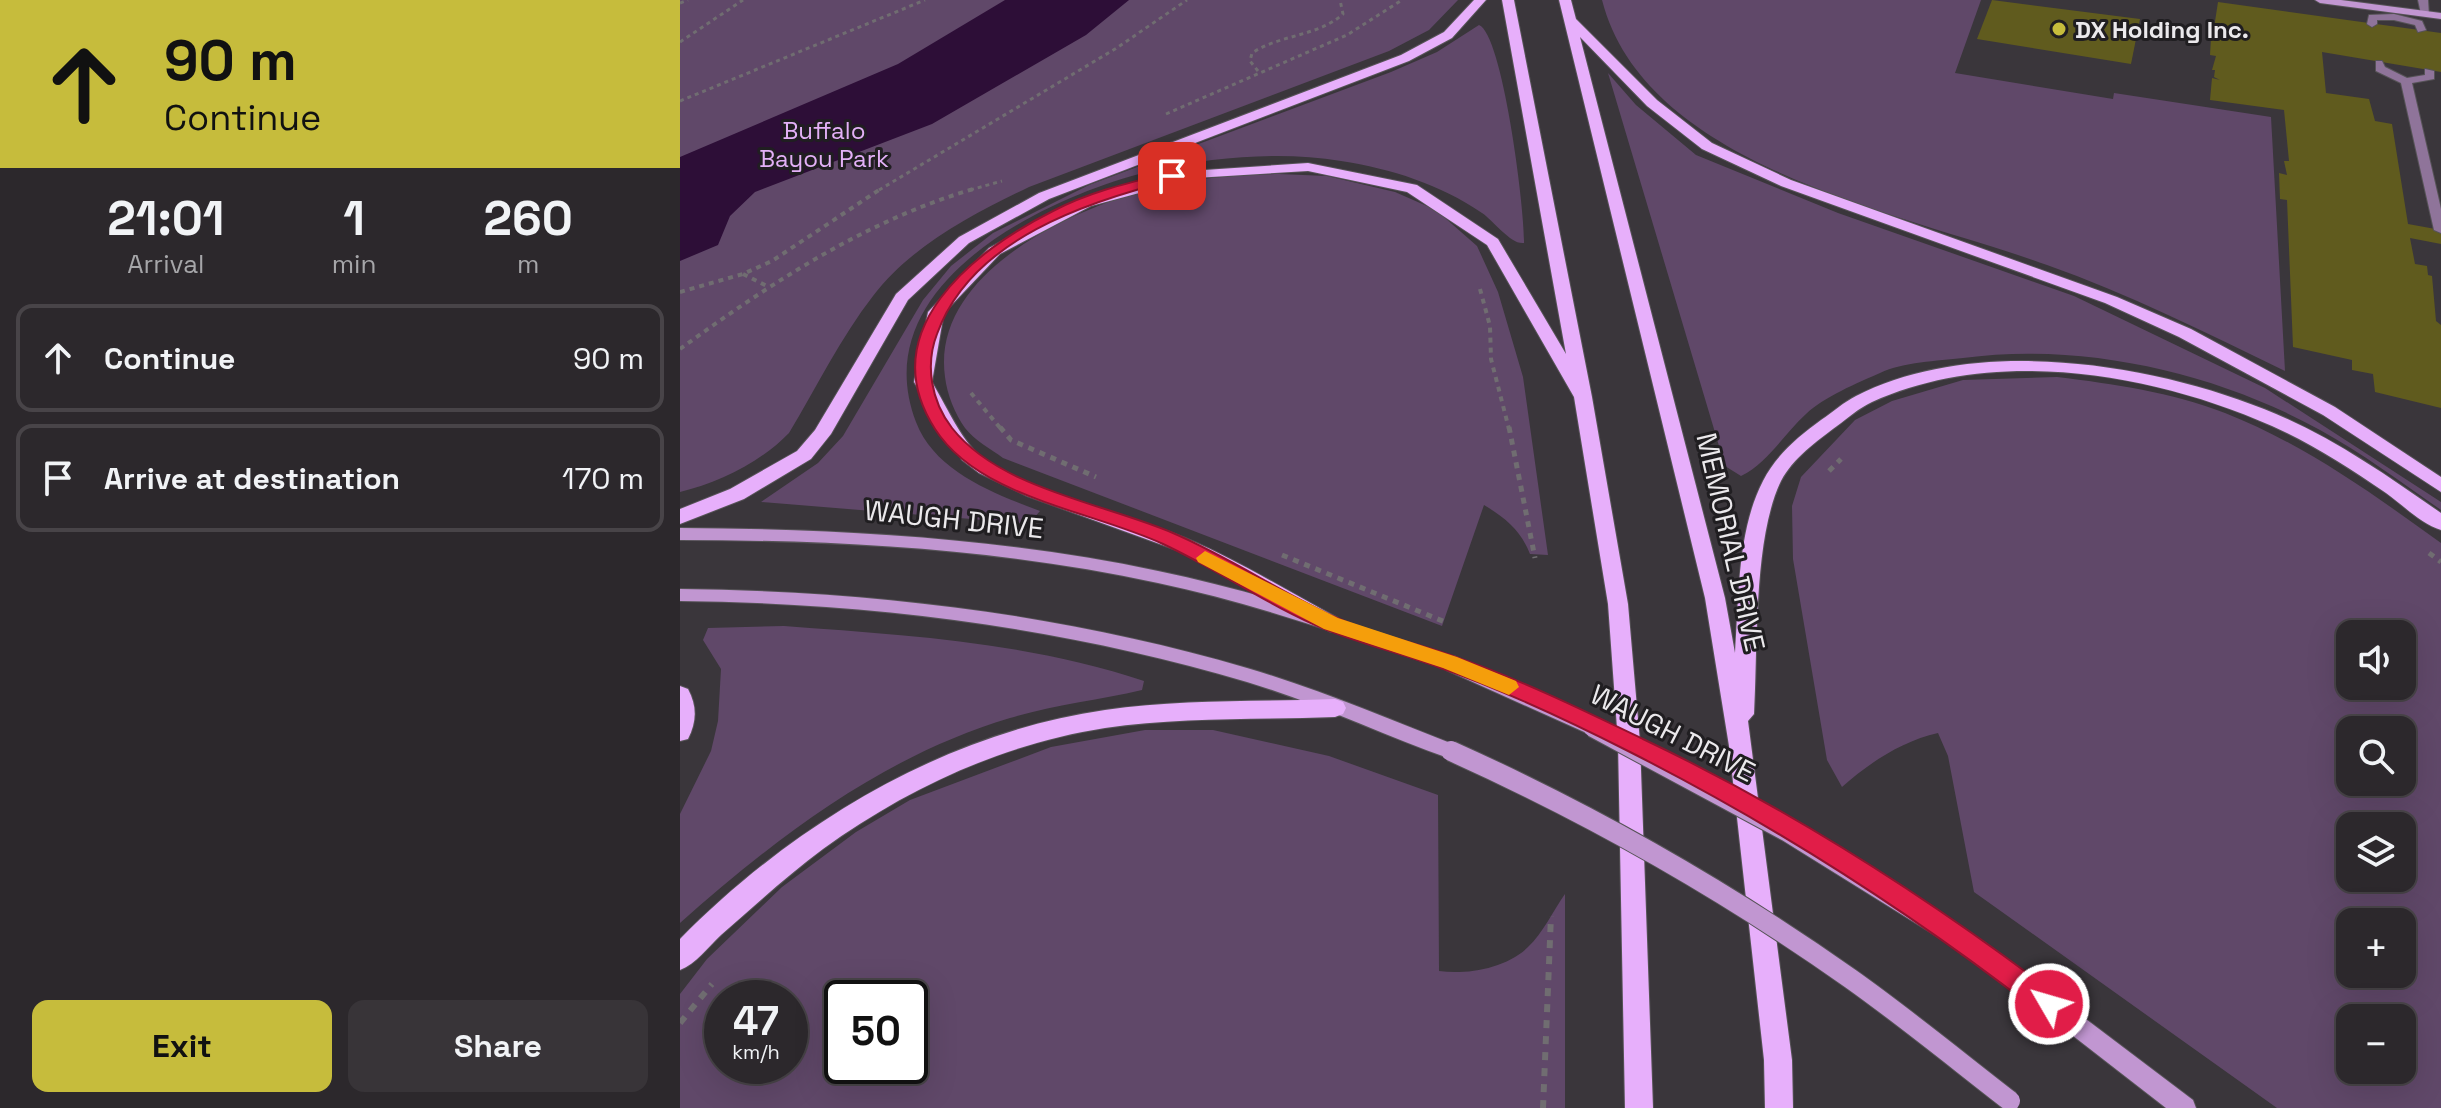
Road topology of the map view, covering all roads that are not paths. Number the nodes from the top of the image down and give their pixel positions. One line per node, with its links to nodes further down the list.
1 (1480, 0): 17 (main road)
2 (1508, 0): 15 (main road)
3 (2320, 0): 6 (main road)
4 (2423, 0): 7 (lane)
5 (1566, 9): 16 (main road); 25 (main road, MEMORIAL DRIVE)
6 (2393, 13): 7 (main road); 9 (lane); 10 (lane)
7 (2426, 14): 8 (main road)
8 (2441, 16)
9 (2372, 24)
10 (2421, 30)
11 (2379, 63): 13 (lane)
12 (2429, 71): 13 (lane)
13 (2406, 81): 14 (lane)
14 (2440, 230)
15 (1583, 397): 21 (main road); 29 (main road)
16 (2441, 486)
17 (680, 517)
18 (2441, 523): 25 (main road)
19 (680, 534): 21 (main road, WAUGH DRIVE)
20 (680, 595): 23 (main road)
21 (1331, 624): 32 (main road, WAUGH DRIVE, bridge)
22 (680, 695): 24 (main road)
23 (1335, 708): 26 (main road); 28 (main road, bridge)
24 (680, 732)
25 (1741, 746): 27 (main road, MEMORIAL DRIVE)
26 (680, 958)
27 (1778, 1060): 30 (main road, MEMORIAL DRIVE); 31 (main road)
28 (2014, 1104)
29 (1639, 1106)
30 (1779, 1108)
31 (1785, 1108)
32 (2185, 1108)

